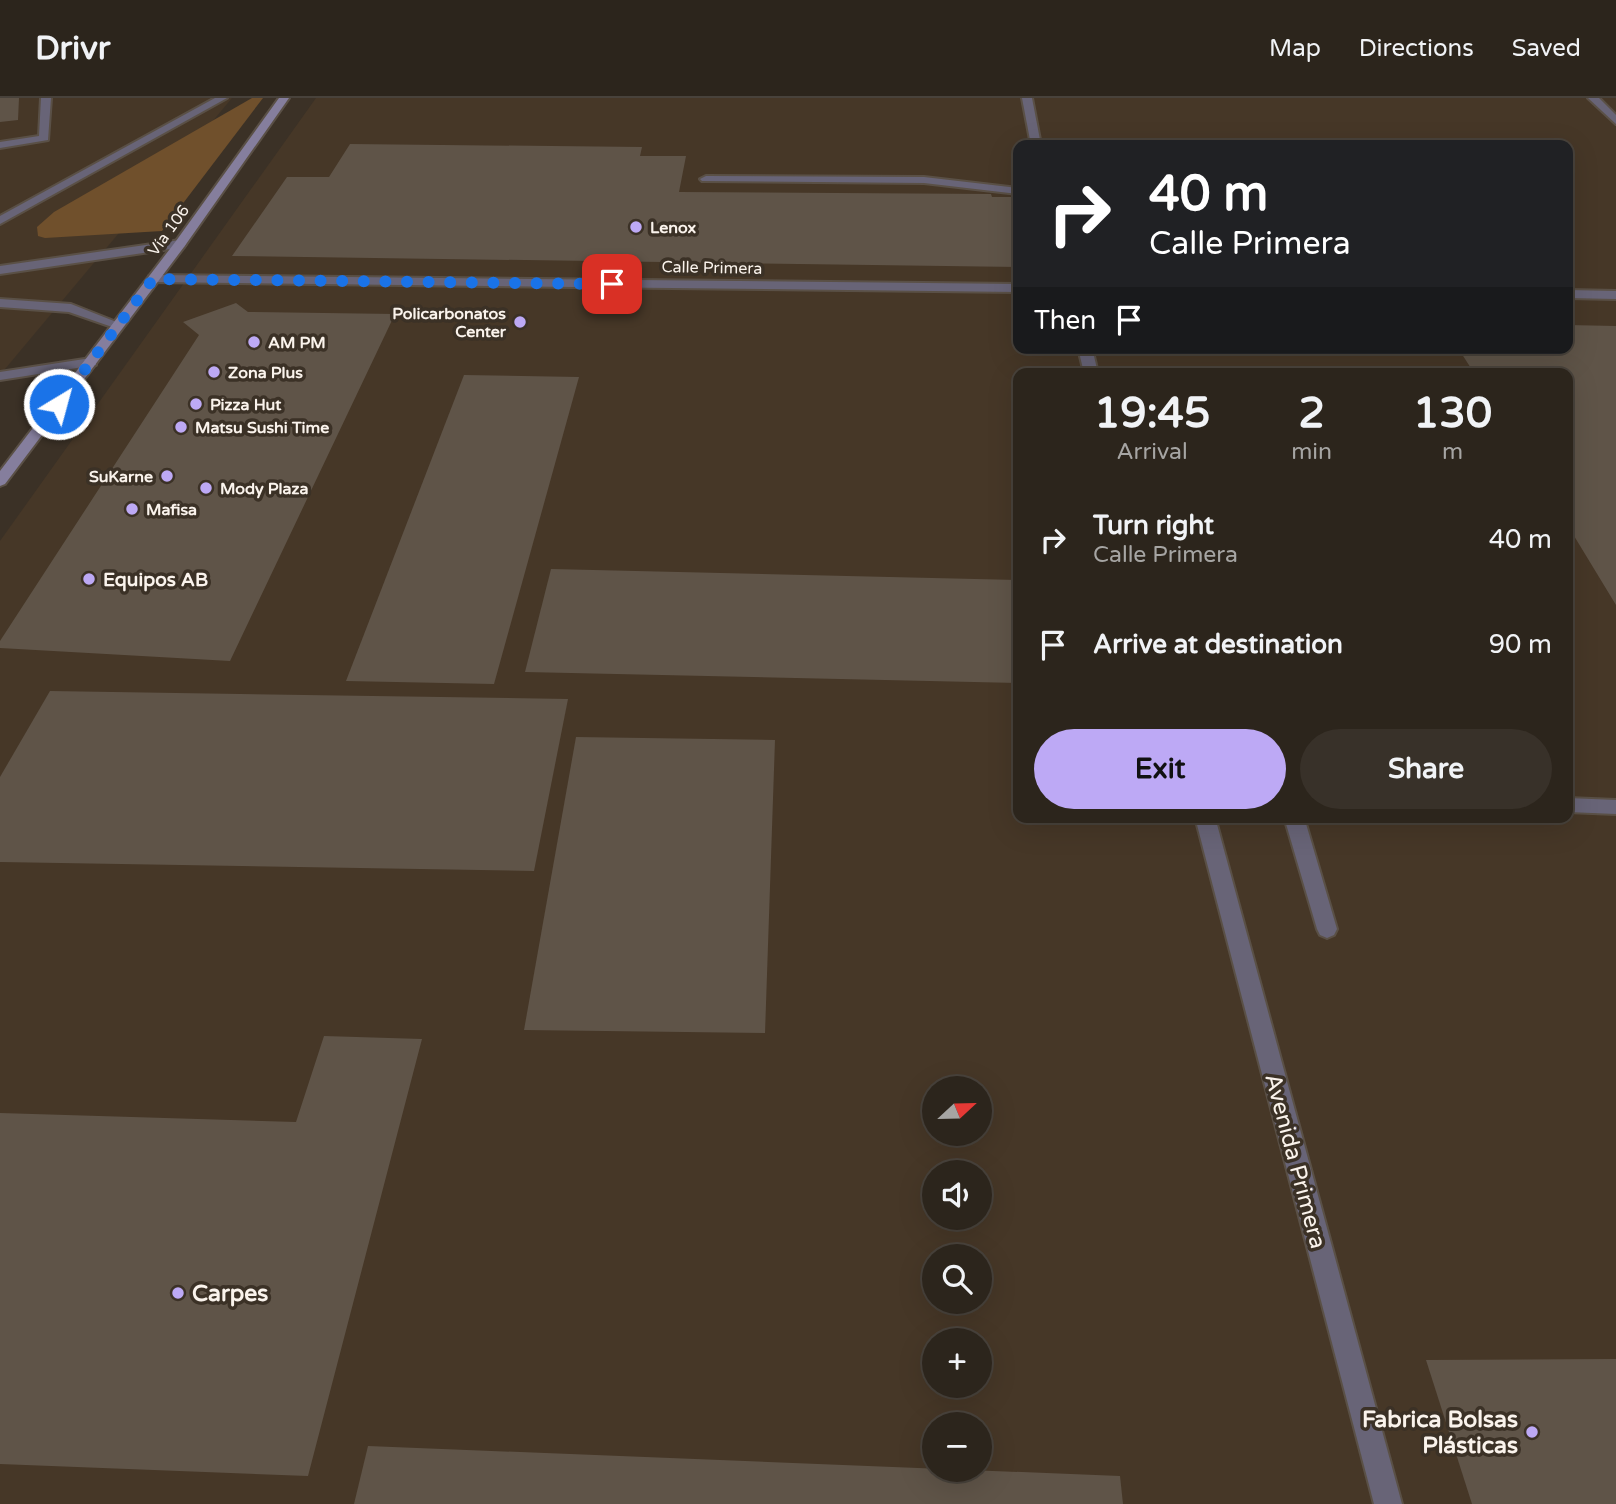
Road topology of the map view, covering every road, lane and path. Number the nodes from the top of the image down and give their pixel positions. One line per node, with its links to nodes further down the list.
1 (46, 98): 8 (street)
2 (222, 98): 11 (street)
3 (284, 98): 12 (main road, Vía 106)
4 (1027, 98): 7 (street)
5 (1593, 98): 6 (street)
6 (1616, 121)
7 (1035, 140)
8 (0, 145)
9 (706, 179): 10 (street)
10 (1013, 190)
11 (0, 221)
12 (180, 244): 13 (street); 14 (main road, Vía 106)
13 (0, 270)
14 (153, 279): 15 (street, Calle Primera); 19 (main road, Vía 106)
15 (1013, 288)
16 (1573, 294): 17 (street)
17 (1616, 295)
18 (0, 303): 19 (street)
19 (118, 325): 20 (main road, Vía 106)
20 (91, 362): 21 (street); 22 (main road, Vía 106)
21 (0, 376)
22 (0, 481)
23 (1573, 805): 24 (street)
24 (1616, 807)
25 (1207, 823): 28 (street, Avenida Primera)
26 (1296, 823): 27 (street)
27 (1327, 929)
28 (1388, 1504)

